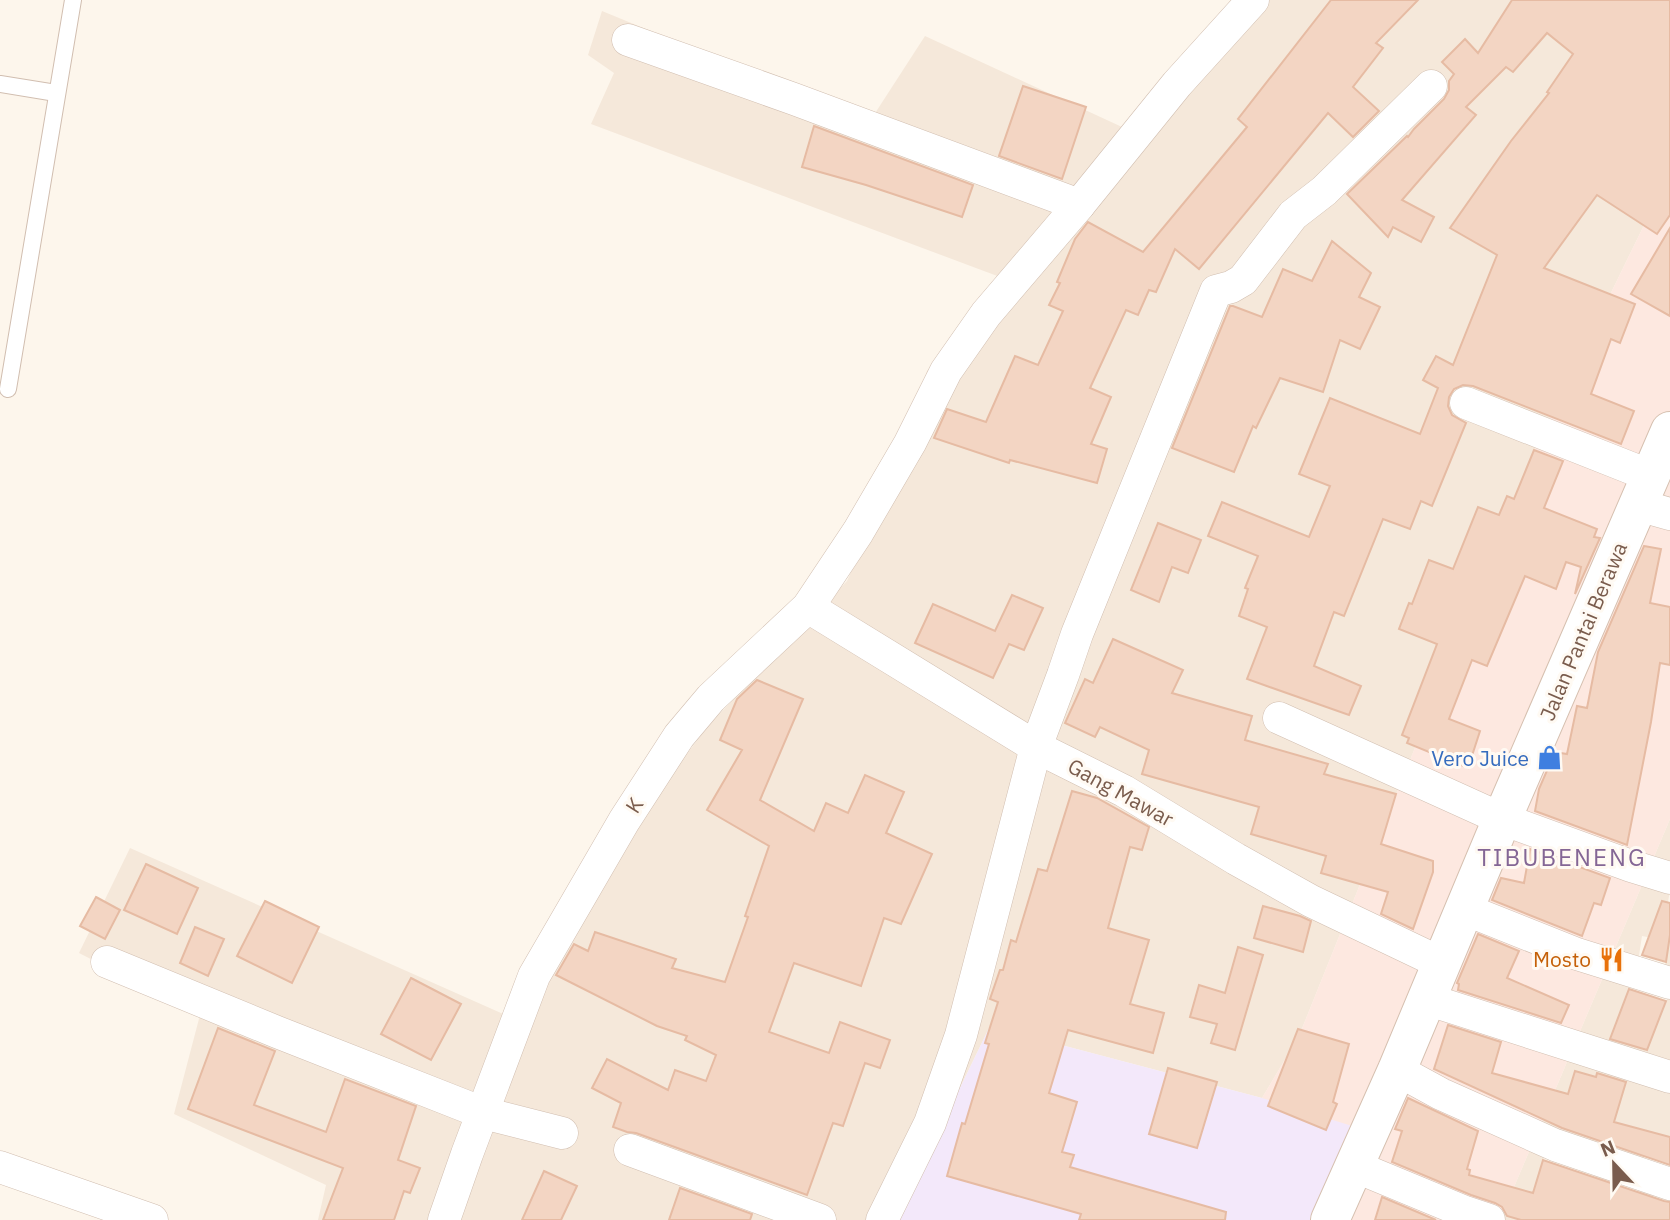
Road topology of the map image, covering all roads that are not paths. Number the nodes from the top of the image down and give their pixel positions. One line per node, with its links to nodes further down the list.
1 (73, 0): 6 (lane)
2 (1253, 0): 7 (street, K)
3 (628, 40): 7 (street)
4 (0, 84): 6 (lane)
5 (1431, 86): 14 (street)
6 (56, 93): 8 (lane)
7 (1079, 205): 12 (street, K)
8 (8, 389)
9 (1466, 403): 11 (street)
10 (1670, 431): 11 (street, Jalan Pantai Berawa)
11 (1653, 498): 15 (street, Jalan Pantai Berawa)
12 (808, 607): 14 (street, Gang Mawar); 24 (street, K)
13 (1279, 718): 15 (street)
14 (1036, 747): 19 (street, Gang Mawar); 33 (street)
15 (1502, 819): 16 (street); 17 (street, Jalan Pantai Berawa)
16 (1670, 878)
17 (1464, 909): 19 (street, Jalan Pantai Berawa); 20 (street)
18 (107, 962): 24 (street)
19 (1441, 963): 21 (street, Jalan Pantai Berawa)
20 (1670, 983)
21 (1426, 999): 22 (street, Jalan Pantai Berawa); 23 (street)
22 (1396, 1070): 27 (street, Jalan Pantai Berawa); 29 (street)
23 (1670, 1077)
24 (483, 1113): 25 (street); 31 (street, K)
25 (562, 1133)
26 (630, 1150): 32 (street)
27 (1354, 1166): 34 (street, Jalan Pantai Berawa); 35 (street)
28 (0, 1167): 30 (street)
29 (1670, 1184)
30 (152, 1220)
31 (444, 1220)
32 (820, 1220)
33 (882, 1220)
34 (1330, 1220)
35 (1489, 1220)

